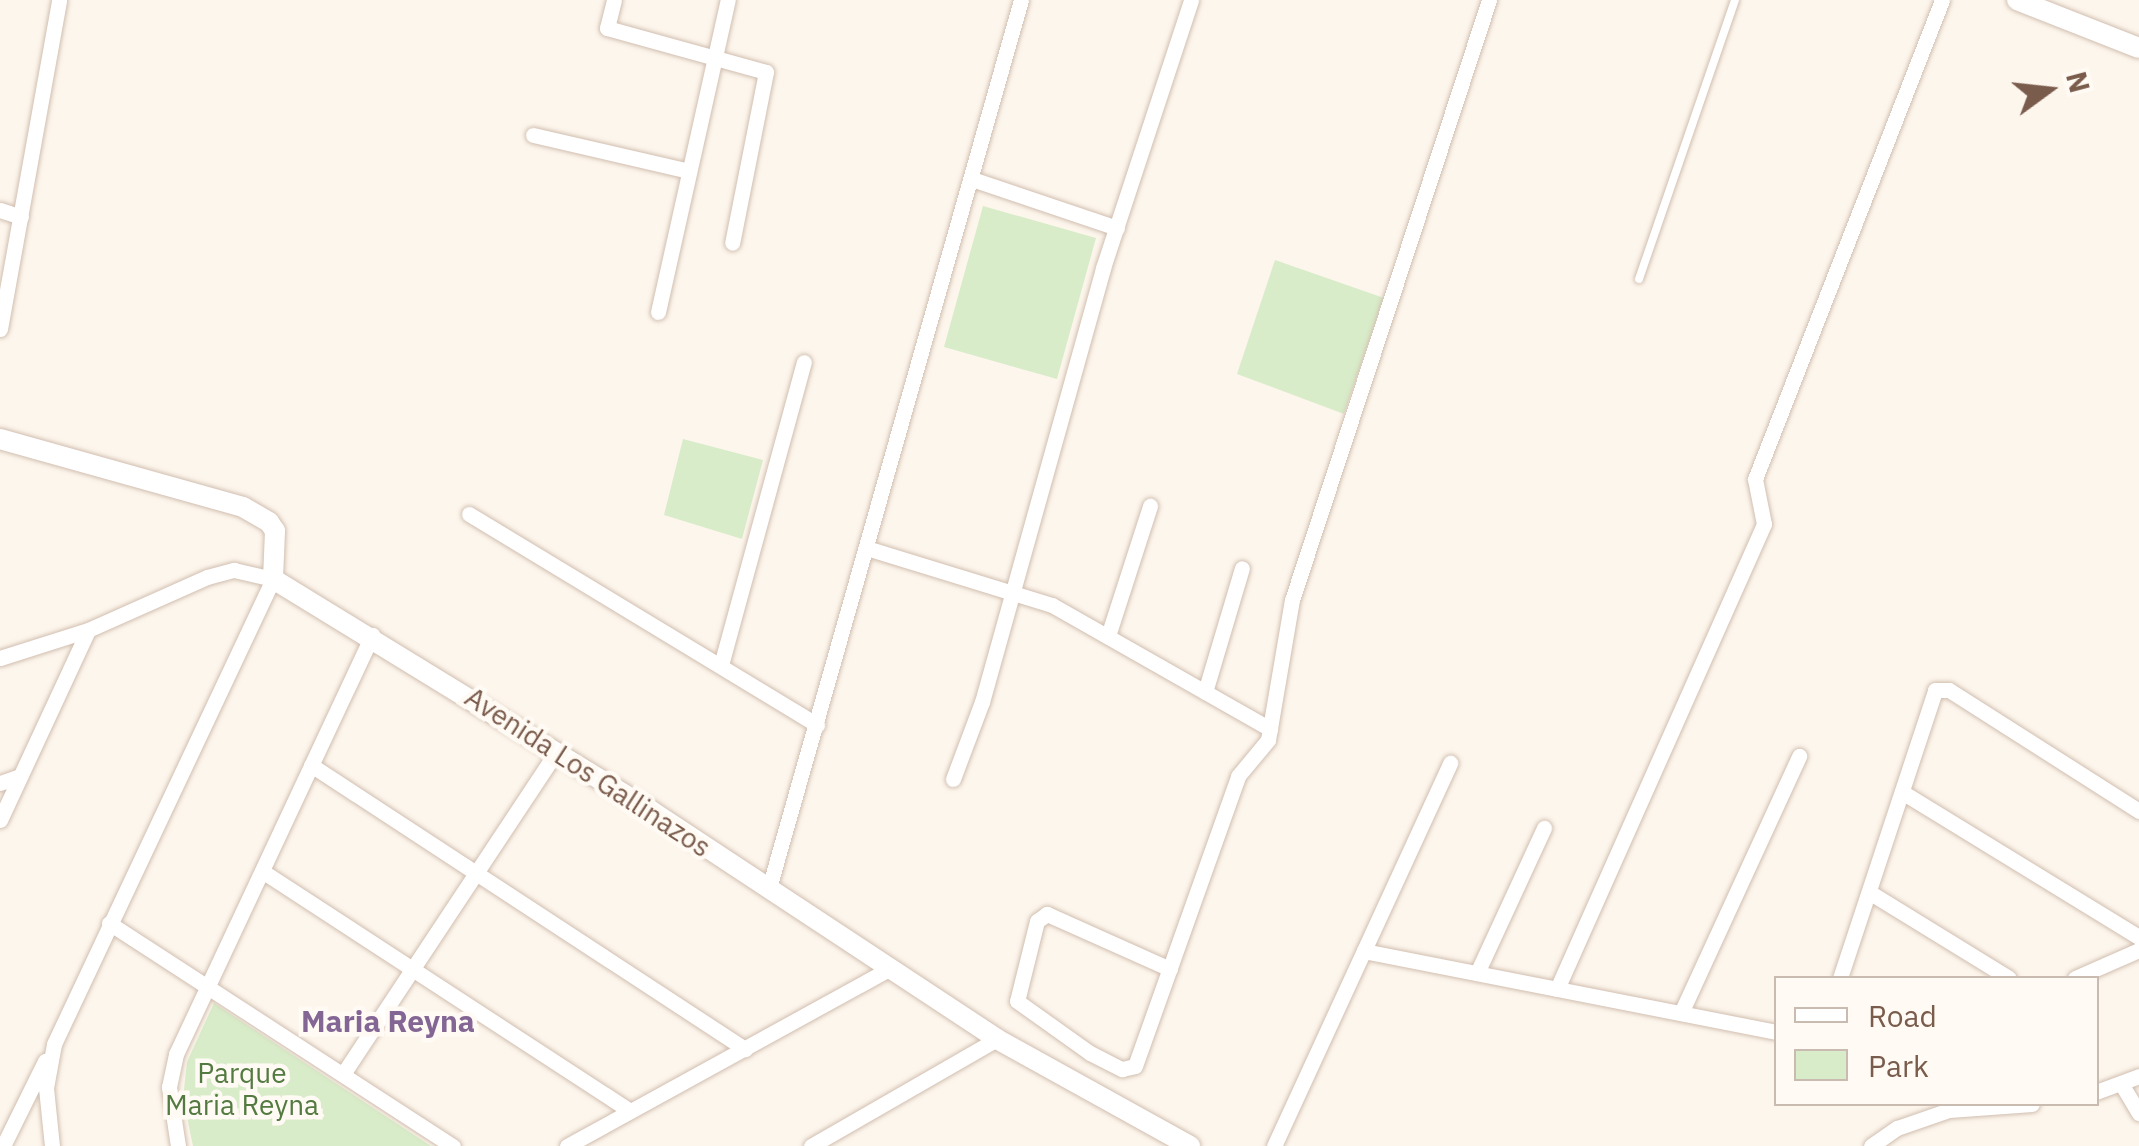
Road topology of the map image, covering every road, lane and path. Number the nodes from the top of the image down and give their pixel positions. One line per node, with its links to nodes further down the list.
1 (59, 0): 16 (street)
2 (614, 0): 11 (street)
3 (728, 0): 11 (street)
4 (1022, 0): 14 (street)
5 (1191, 0): 17 (street)
6 (1490, 0): 37 (street)
7 (1734, 0): 19 (lane)
8 (1942, 0): 65 (street)
9 (2017, 0): 10 (street)
10 (2139, 48)
11 (715, 57): 13 (street); 18 (street)
12 (533, 136): 13 (street)
13 (688, 171): 20 (street)
14 (972, 179): 17 (street); 26 (street)
15 (0, 210): 16 (street)
16 (20, 217): 21 (street)
17 (1117, 228): 29 (street)
18 (732, 243)
19 (1639, 279)
20 (658, 312)
21 (0, 329)
22 (804, 362): 34 (street)
23 (0, 439): 28 (street)
24 (1150, 506): 32 (street)
25 (470, 514): 34 (street)
26 (870, 549): 29 (street); 36 (street)
27 (1242, 568): 35 (street)
28 (273, 580): 30 (street); 31 (street, Avenida Los Gallinazos); 53 (street)
29 (1011, 590): 32 (street); 43 (street)
30 (88, 630): 33 (street); 42 (street)
31 (372, 635): 38 (street, Avenida Los Gallinazos); 41 (street)
32 (1108, 636): 35 (street)
33 (0, 658)
34 (722, 666): 36 (street)
35 (1205, 692): 37 (street)
36 (817, 725): 51 (street)
37 (1270, 729): 58 (street)
38 (556, 751): 50 (street); 51 (street, Avenida Los Gallinazos)
39 (1799, 756): 66 (street)
40 (1450, 763): 56 (street)
41 (311, 765): 49 (street); 50 (street)
42 (20, 776): 44 (street); 47 (street)
43 (953, 779)
44 (0, 783)
45 (1902, 792): 46 (street); 52 (street); 54 (street)
46 (2139, 811)
47 (0, 820)
48 (1544, 828): 60 (street)
49 (262, 870): 59 (street); 64 (street)
50 (476, 873): 59 (street); 70 (street)
51 (770, 884): 57 (street, Avenida Los Gallinazos)
52 (1869, 892): 61 (street); 62 (street)
53 (110, 923): 64 (street); 69 (street)
54 (2139, 938)
55 (2139, 950): 63 (street)
56 (1364, 951): 60 (street); 85 (street)
57 (891, 968): 68 (street, Avenida Los Gallinazos); 70 (street)
58 (1170, 968): 58 (street)
59 (412, 969): 71 (street); 76 (street)
60 (1477, 973): 65 (street)
61 (1841, 976)
62 (2005, 976)
63 (2080, 976)
64 (208, 986): 71 (street); 80 (street)
65 (1558, 989): 66 (street)
66 (1681, 1014): 67 (street)
67 (1774, 1032)
68 (997, 1039): 83 (street); 84 (street, Avenida Los Gallinazos)
69 (54, 1044): 78 (street); 79 (street)
70 (745, 1049): 76 (street)
71 (343, 1074): 81 (street)
72 (2139, 1076): 73 (street)
73 (2122, 1085): 74 (street); 77 (street)
74 (2099, 1091)
75 (2004, 1106): 86 (street)
76 (630, 1111): 82 (street)
77 (2139, 1114)
78 (3, 1146)
79 (52, 1146)
80 (178, 1146)
81 (453, 1146)
82 (567, 1146)
83 (812, 1146)
84 (1190, 1146)
85 (1274, 1146)
86 (1870, 1146)

